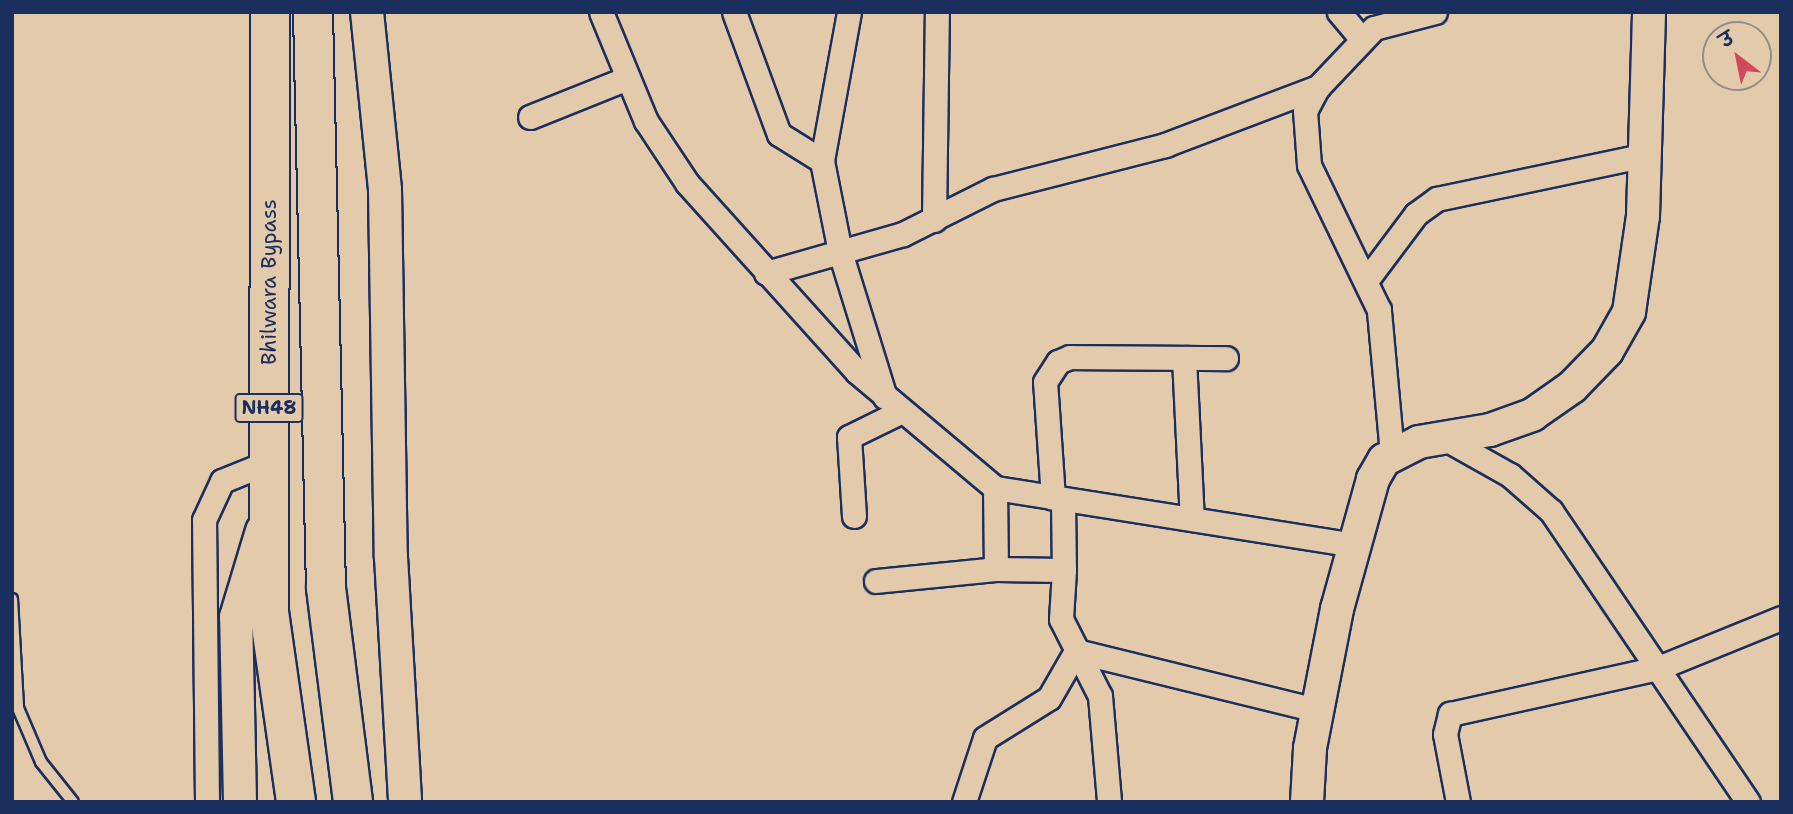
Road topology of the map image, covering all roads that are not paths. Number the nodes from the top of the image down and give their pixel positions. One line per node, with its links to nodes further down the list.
1 (270, 12): 26 (highway, Bhilwara Bypass / NH48)
2 (313, 12): 46 (highway, NH48)
3 (367, 12): 47 (street)
4 (601, 12): 12 (street)
5 (734, 12): 16 (street)
6 (849, 12): 16 (street)
7 (937, 12): 17 (street)
8 (1339, 12): 11 (street)
9 (1434, 12): 11 (street)
10 (1649, 12): 15 (street)
11 (1361, 38): 13 (street)
12 (625, 79): 14 (street); 19 (street)
13 (1318, 87): 17 (street); 20 (street)
14 (530, 117)
15 (1645, 155): 20 (street); 24 (street)
16 (822, 162): 18 (street)
17 (934, 220): 18 (street)
18 (840, 252): 19 (street); 23 (street)
19 (766, 273): 23 (street)
20 (1368, 278): 25 (street)
21 (1184, 358): 22 (street); 28 (street); 31 (street)
22 (1226, 358)
23 (892, 405): 27 (street); 30 (street)
24 (1444, 438): 25 (street); 39 (street)
25 (1392, 454): 32 (street)
26 (269, 462): 29 (highway, Bhilwara Bypass / NH48); 43 (street)
27 (995, 488): 28 (street); 33 (street)
28 (1058, 500): 31 (street); 34 (street)
29 (269, 507): 44 (street); 45 (highway, Bhilwara Bypass / NH48)
30 (854, 516)
31 (1192, 519): 32 (street)
32 (1354, 545): 40 (street)
33 (996, 569): 34 (street); 35 (street)
34 (1064, 570): 38 (street)
35 (876, 582)
36 (12, 599): 42 (lane)
37 (1781, 618): 39 (street)
38 (1076, 652): 40 (street); 48 (street); 49 (street)
39 (1658, 668): 41 (street); 52 (street)
40 (1316, 710): 50 (street)
41 (1457, 801): 51 (street)
42 (73, 802)
43 (207, 802)
44 (240, 802)
45 (296, 802)
46 (353, 802)
47 (405, 802)
48 (964, 802)
49 (1109, 802)
50 (1307, 802)
51 (1447, 802)
52 (1748, 802)

